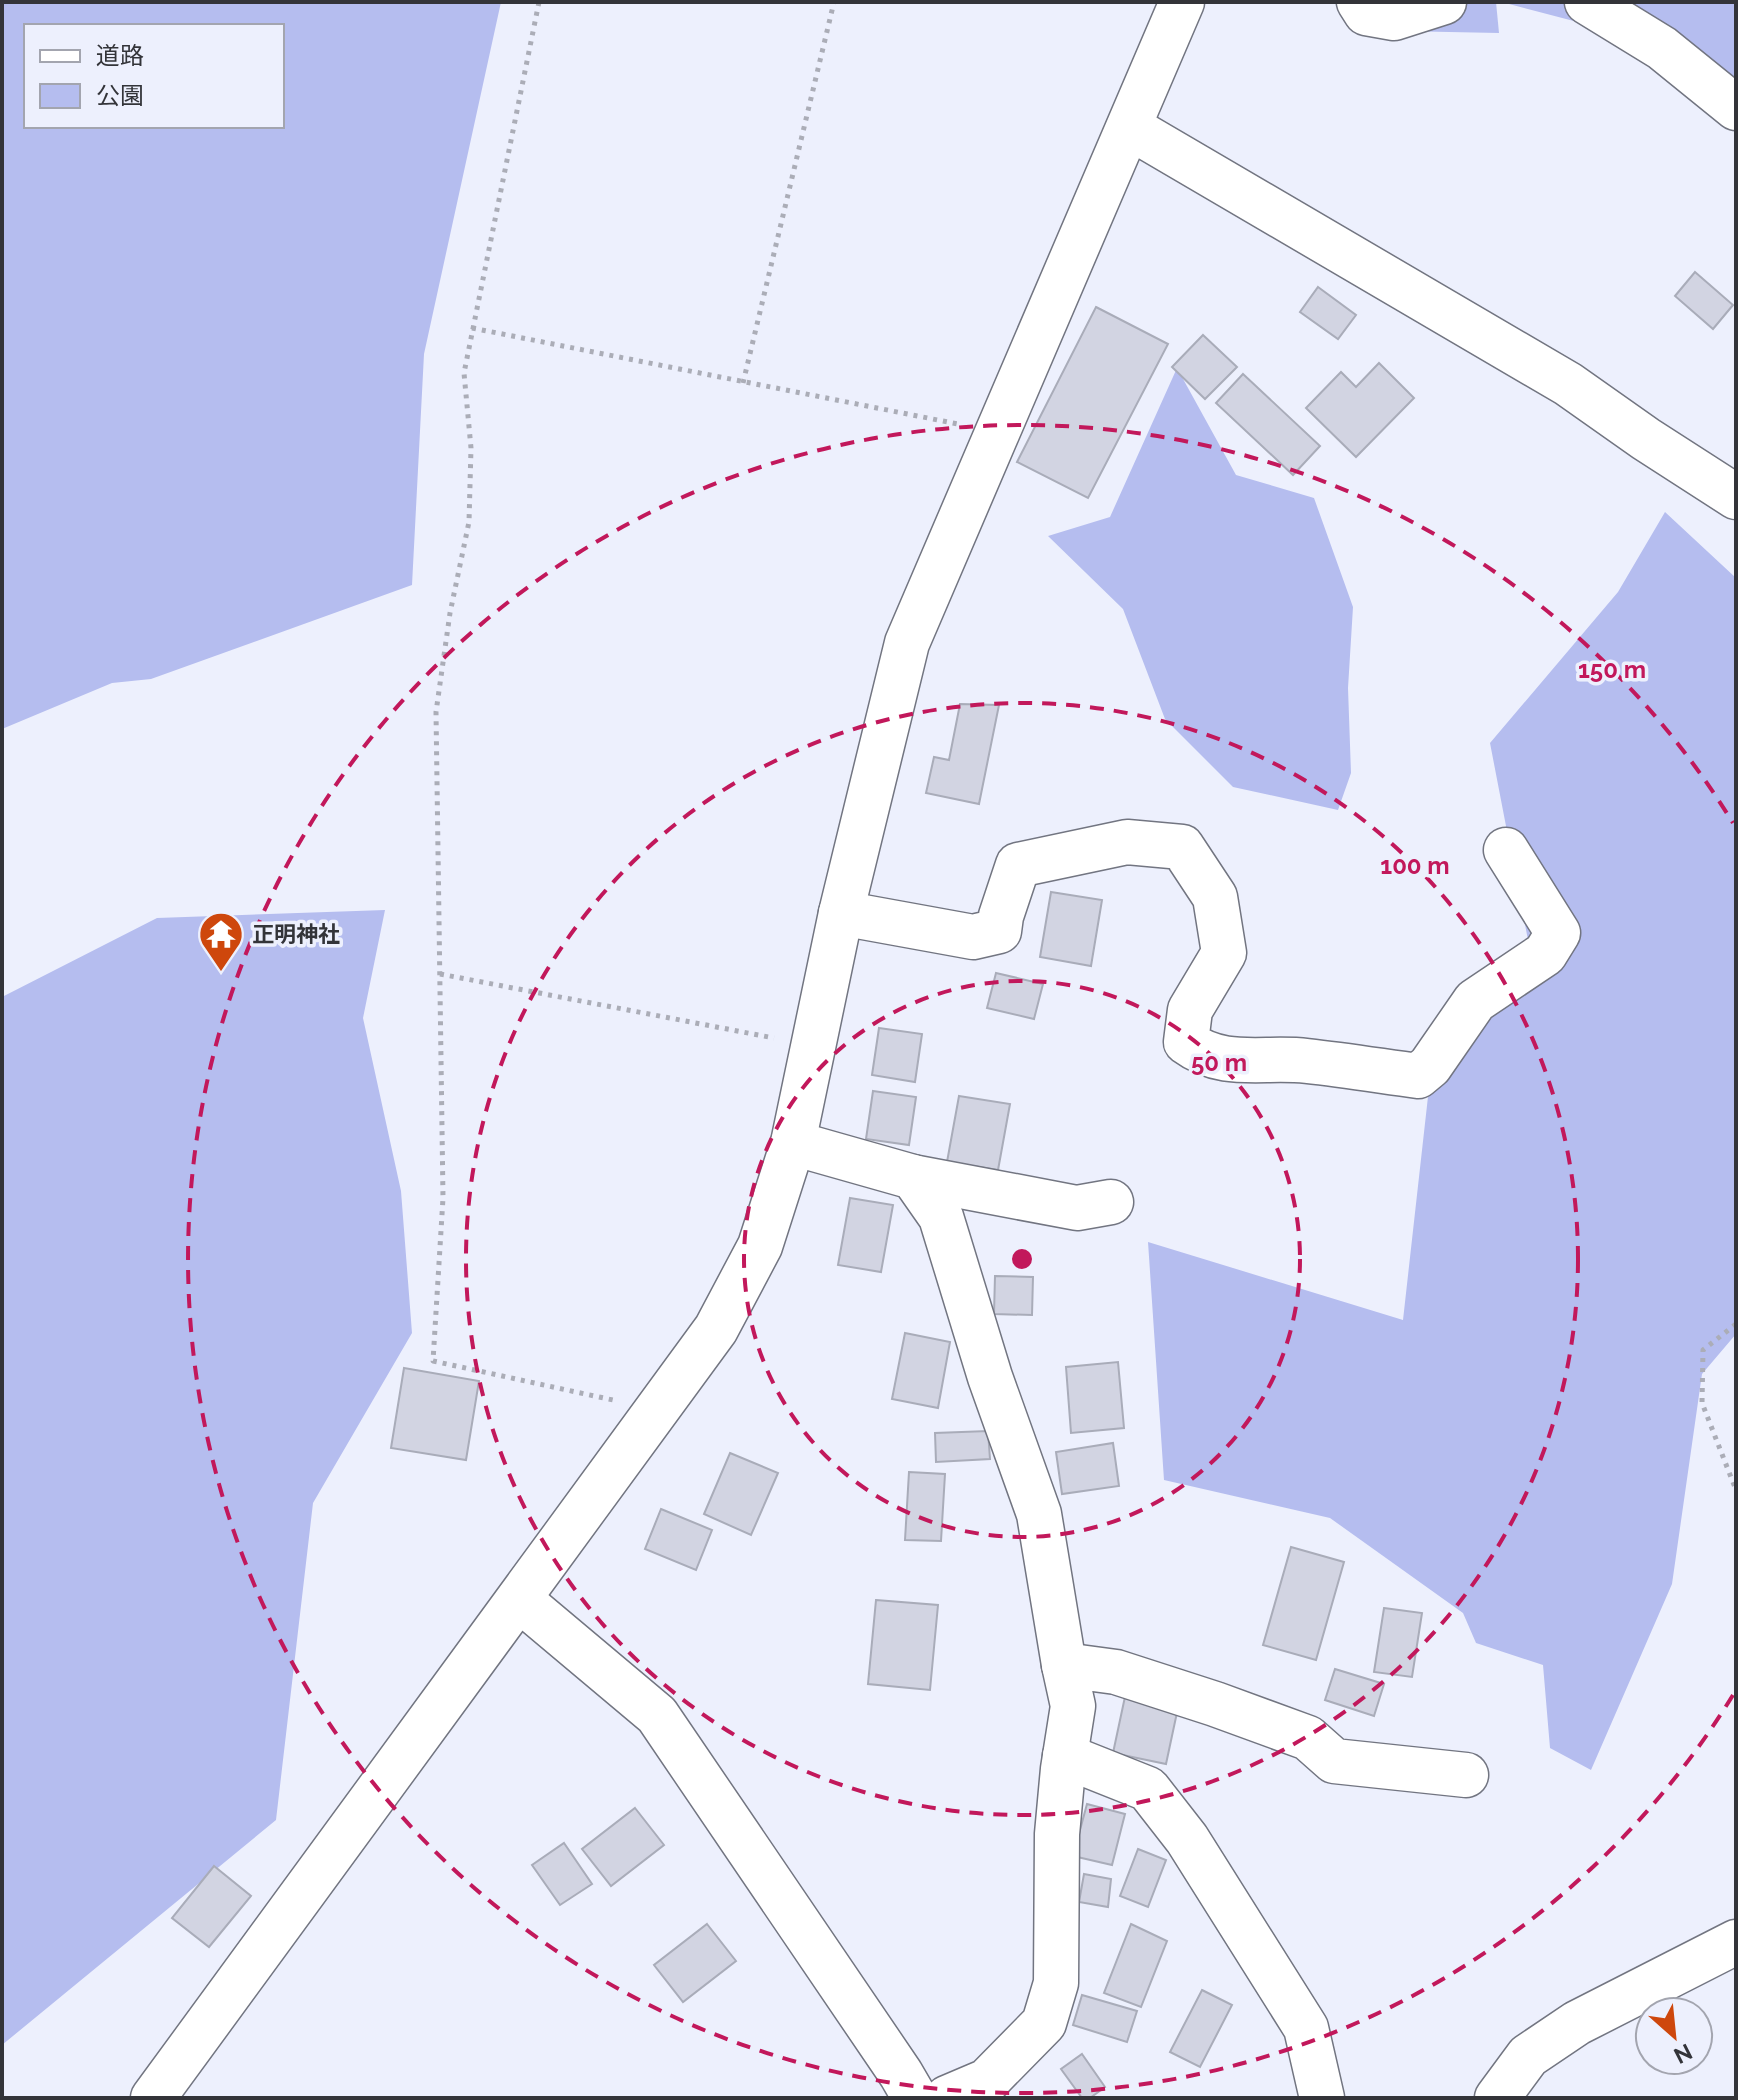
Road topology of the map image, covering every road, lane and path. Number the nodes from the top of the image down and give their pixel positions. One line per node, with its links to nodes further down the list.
1 (539, 2): 9 (path)
2 (834, 2): 10 (path)
3 (1182, 2): 8 (street)
4 (1359, 2): 5 (street)
5 (1444, 2)
6 (1587, 2): 7 (street)
7 (1736, 108)
8 (1129, 127): 11 (street); 12 (street)
9 (472, 328): 10 (path); 15 (path)
10 (743, 383): 11 (path)
11 (999, 432): 14 (street)
12 (1736, 497)
13 (1506, 850): 14 (street)
14 (841, 913): 16 (street)
15 (440, 974): 16 (path); 21 (path)
16 (814, 1045): 17 (street)
17 (793, 1143): 18 (street); 21 (street)
18 (913, 1177): 19 (street); 24 (street)
19 (1111, 1202)
20 (1736, 1324): 22 (path)
21 (657, 1410): 23 (street)
22 (1736, 1490)
23 (519, 1599): 28 (street); 29 (street)
24 (1064, 1665): 25 (street); 26 (street)
25 (1065, 1756): 30 (street); 31 (street)
26 (1466, 1775)
27 (1736, 1942): 32 (street)
28 (153, 2098)
29 (915, 2098)
30 (947, 2098)
31 (1322, 2098)
32 (1497, 2098)

